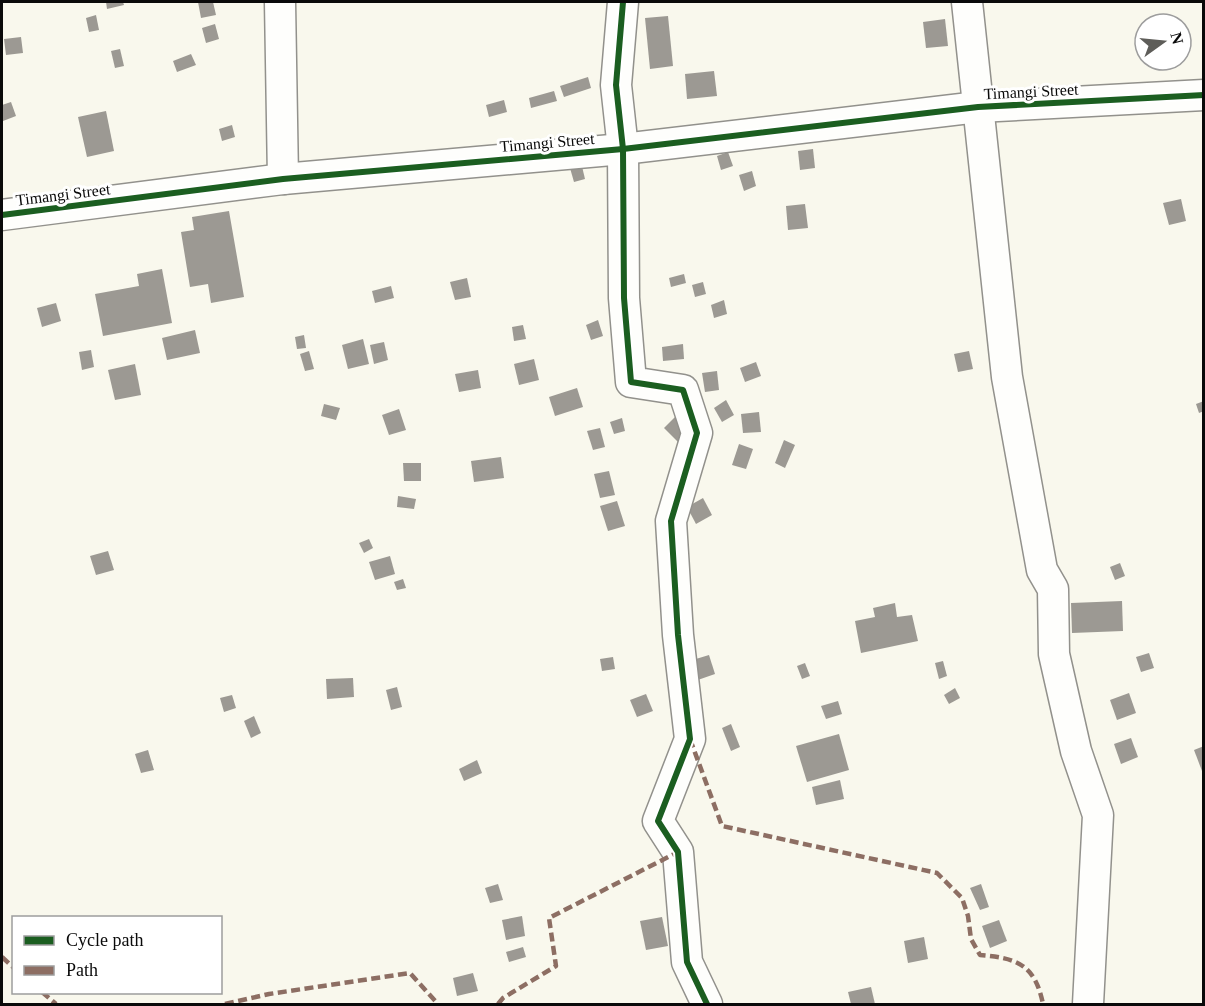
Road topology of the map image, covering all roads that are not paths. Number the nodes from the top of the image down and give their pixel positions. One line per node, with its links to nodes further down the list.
1 (280, 2): 7 (street)
2 (623, 2): 6 (street)
3 (967, 2): 5 (street)
4 (1203, 95): 5 (street, Timangi Street)
5 (978, 107): 6 (street, Timangi Street); 10 (street)
6 (623, 149): 7 (street, Timangi Street); 9 (street)
7 (283, 179): 8 (street, Timangi Street)
8 (2, 215)
9 (707, 1005)
10 (1088, 1005)

